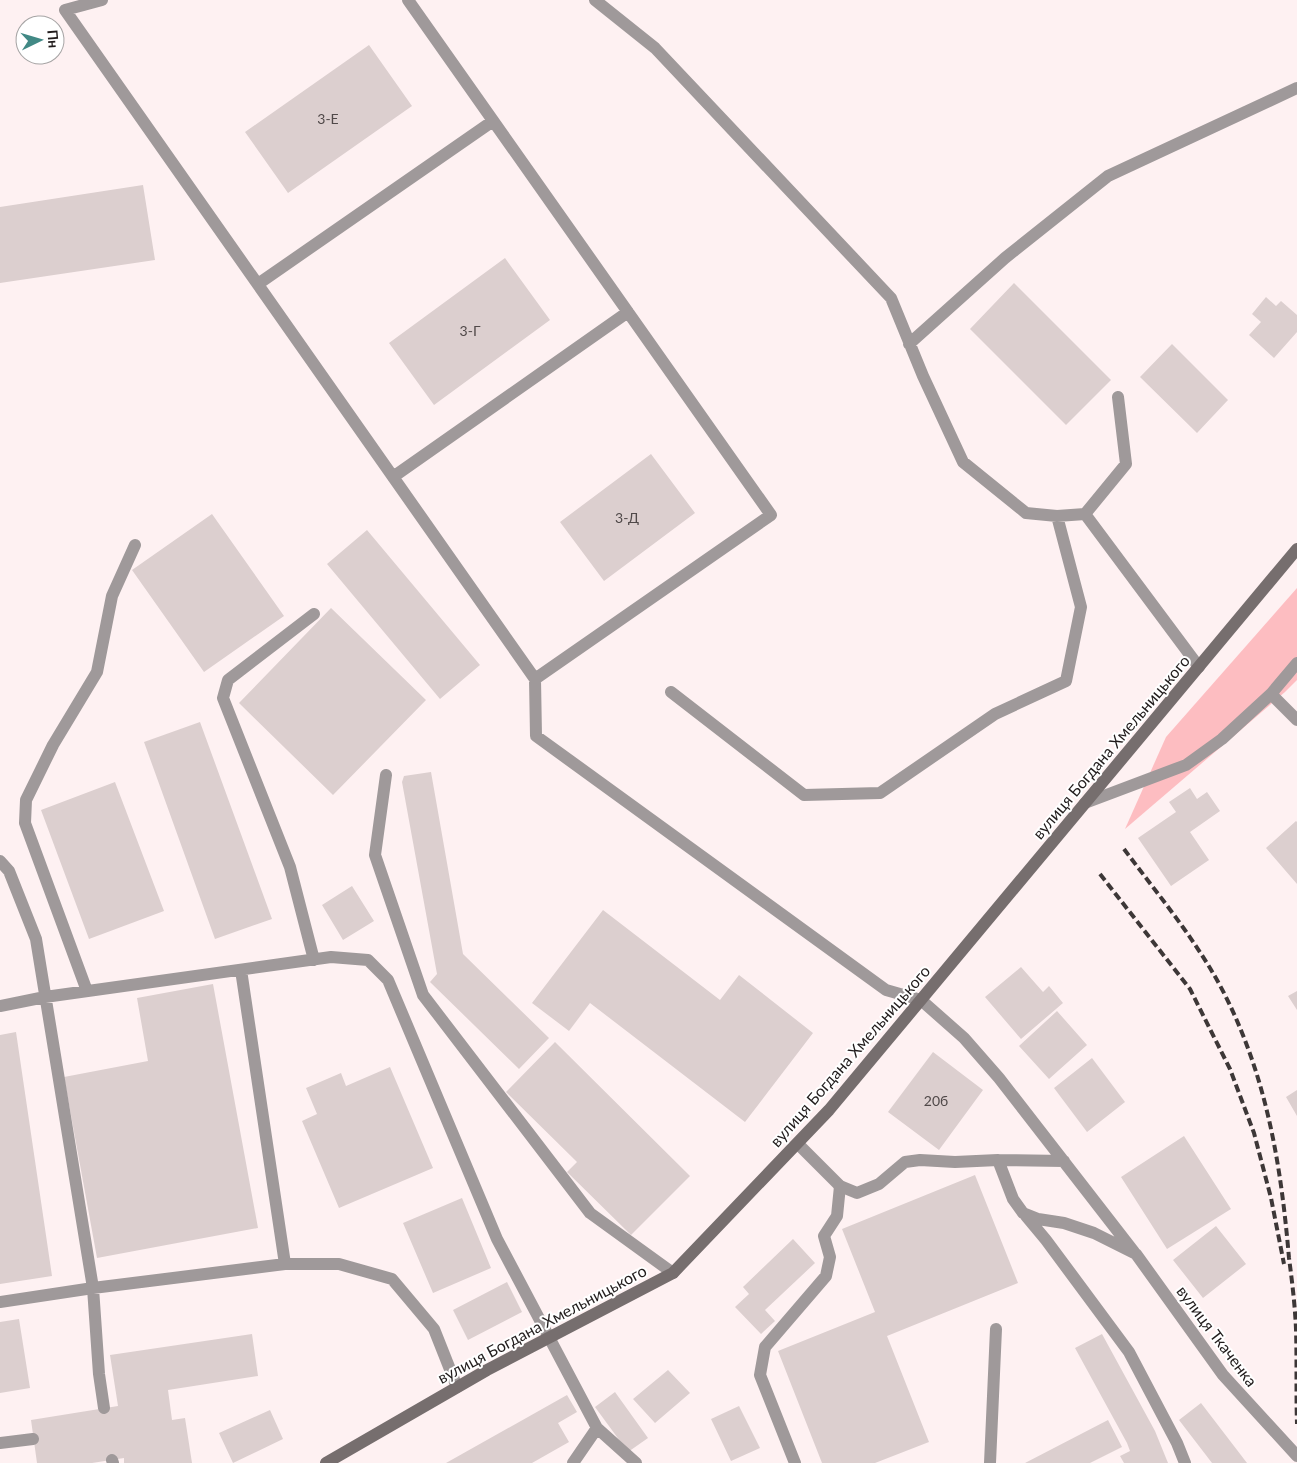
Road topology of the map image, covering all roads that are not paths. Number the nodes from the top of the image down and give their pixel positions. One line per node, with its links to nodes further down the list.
1 (102, 0): 6 (street)
2 (408, 0): 5 (street)
3 (595, 0): 8 (street)
4 (1297, 88): 8 (street)
5 (493, 121): 6 (street); 7 (street)
6 (258, 284): 10 (street)
7 (628, 312): 10 (street); 18 (street)
8 (909, 344): 12 (street)
9 (1118, 397): 11 (street)
10 (393, 477): 18 (street)
11 (1085, 514): 12 (street); 17 (street)
12 (1057, 516): 19 (street)
13 (135, 545): 27 (street)
14 (1297, 550): 17 (main road, вулиця Богдана Хмельницького)
15 (314, 614): 25 (street)
16 (1297, 663): 20 (street)
17 (1199, 667): 23 (main road, вулиця Богдана Хмельницького)
18 (535, 679): 29 (street)
19 (671, 692)
20 (1271, 694): 21 (street); 23 (street)
21 (1297, 720)
22 (386, 775): 38 (street)
23 (1086, 804): 29 (main road, вулиця Богдана Хмельницького)
24 (0, 861): 28 (street)
25 (314, 960): 26 (street); 42 (street)
26 (241, 970): 27 (street); 37 (street)
27 (87, 992): 28 (street)
28 (45, 998): 30 (street); 39 (street)
29 (921, 1000): 31 (main road, вулиця Богдана Хмельницького); 33 (street, вулиця Ткаченка)
30 (0, 1006)
31 (798, 1144): 34 (street); 38 (main road, вулиця Богдана Хмельницького)
32 (998, 1160): 33 (street); 34 (street); 35 (street)
33 (1064, 1161): 36 (street, вулиця Ткаченка)
34 (840, 1186): 52 (street)
35 (1023, 1213): 36 (street, вулиця Ткаченка); 54 (street)
36 (1136, 1254): 48 (street, вулиця Ткаченка)
37 (285, 1264): 39 (street); 43 (street)
38 (672, 1273): 42 (main road, вулиця Богдана Хмельницького)
39 (93, 1288): 40 (street); 44 (street)
40 (0, 1302)
41 (996, 1329): 53 (street)
42 (550, 1337): 43 (main road, вулиця Богдана Хмельницького); 45 (street)
43 (457, 1387): 49 (main road, вулиця Богдана Хмельницького)
44 (104, 1408)
45 (597, 1428): 50 (street); 51 (street)
46 (33, 1439): 47 (street)
47 (0, 1443)
48 (1297, 1456)
49 (326, 1463)
50 (573, 1463)
51 (636, 1463)
52 (795, 1463)
53 (990, 1463)
54 (1185, 1463)

